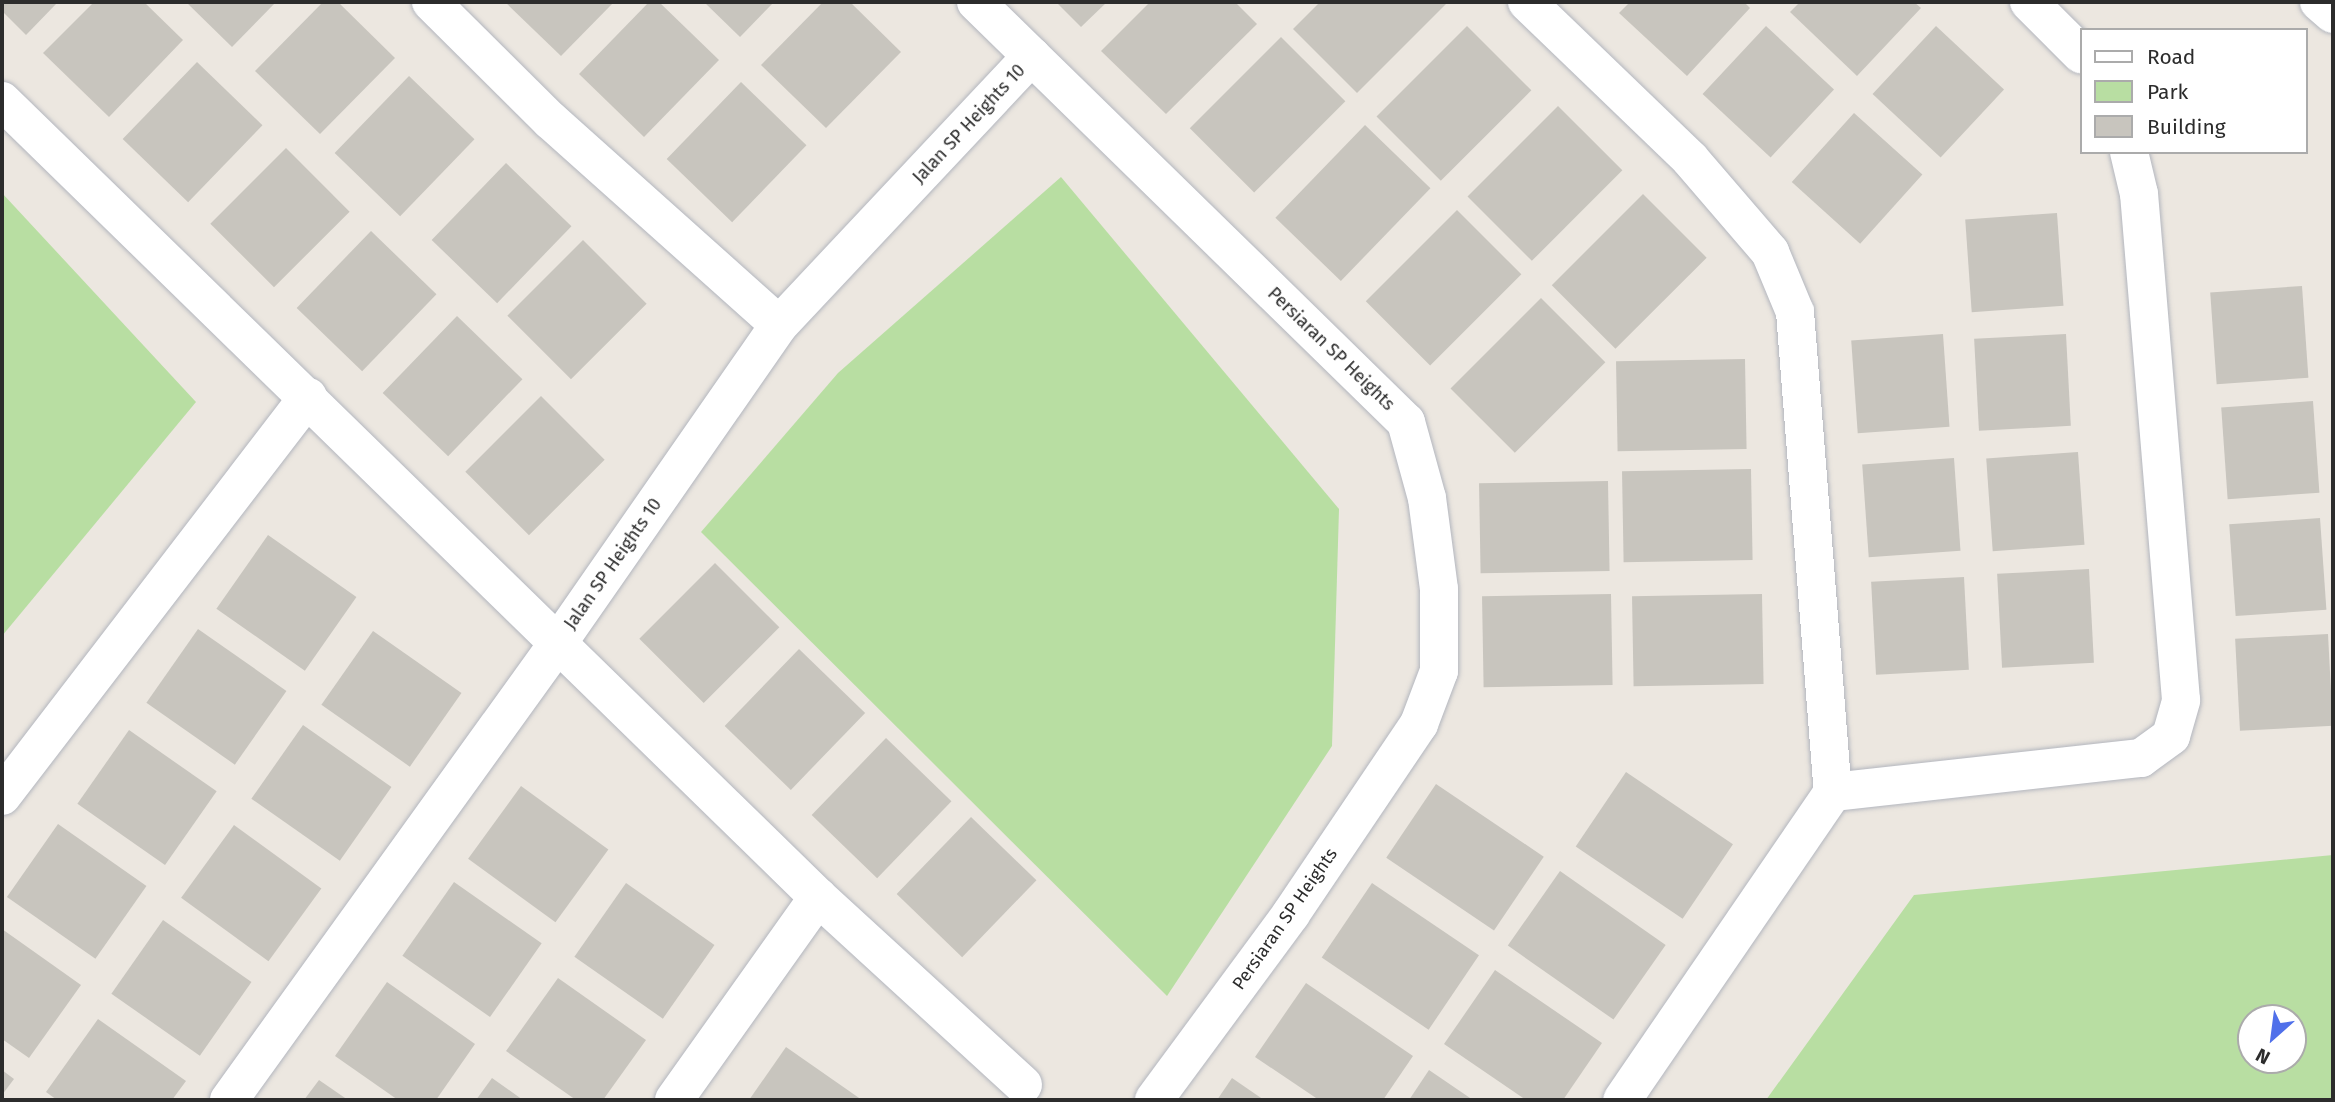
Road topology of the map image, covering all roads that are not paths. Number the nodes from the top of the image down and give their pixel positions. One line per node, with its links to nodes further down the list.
1 (431, 2): 11 (street)
2 (976, 2): 8 (street, Persiaran SP Heights)
3 (1527, 2): 14 (street)
4 (2029, 2): 7 (street)
5 (2319, 2): 6 (street)
6 (2333, 14)
7 (2080, 53)
8 (1032, 56): 11 (street, Jalan SP Heights 10); 20 (street, Persiaran SP Heights)
9 (2, 101): 12 (street)
10 (2129, 154): 14 (street)
11 (779, 326): 13 (street, Jalan SP Heights 10)
12 (308, 397): 13 (street); 15 (street)
13 (558, 643): 16 (street); 18 (street, Jalan SP Heights 10)
14 (1833, 792): 21 (street)
15 (2, 796)
16 (818, 897): 17 (street); 19 (street)
17 (1023, 1085)
18 (229, 1100)
19 (674, 1100)
20 (1154, 1100)
21 (1622, 1100)

